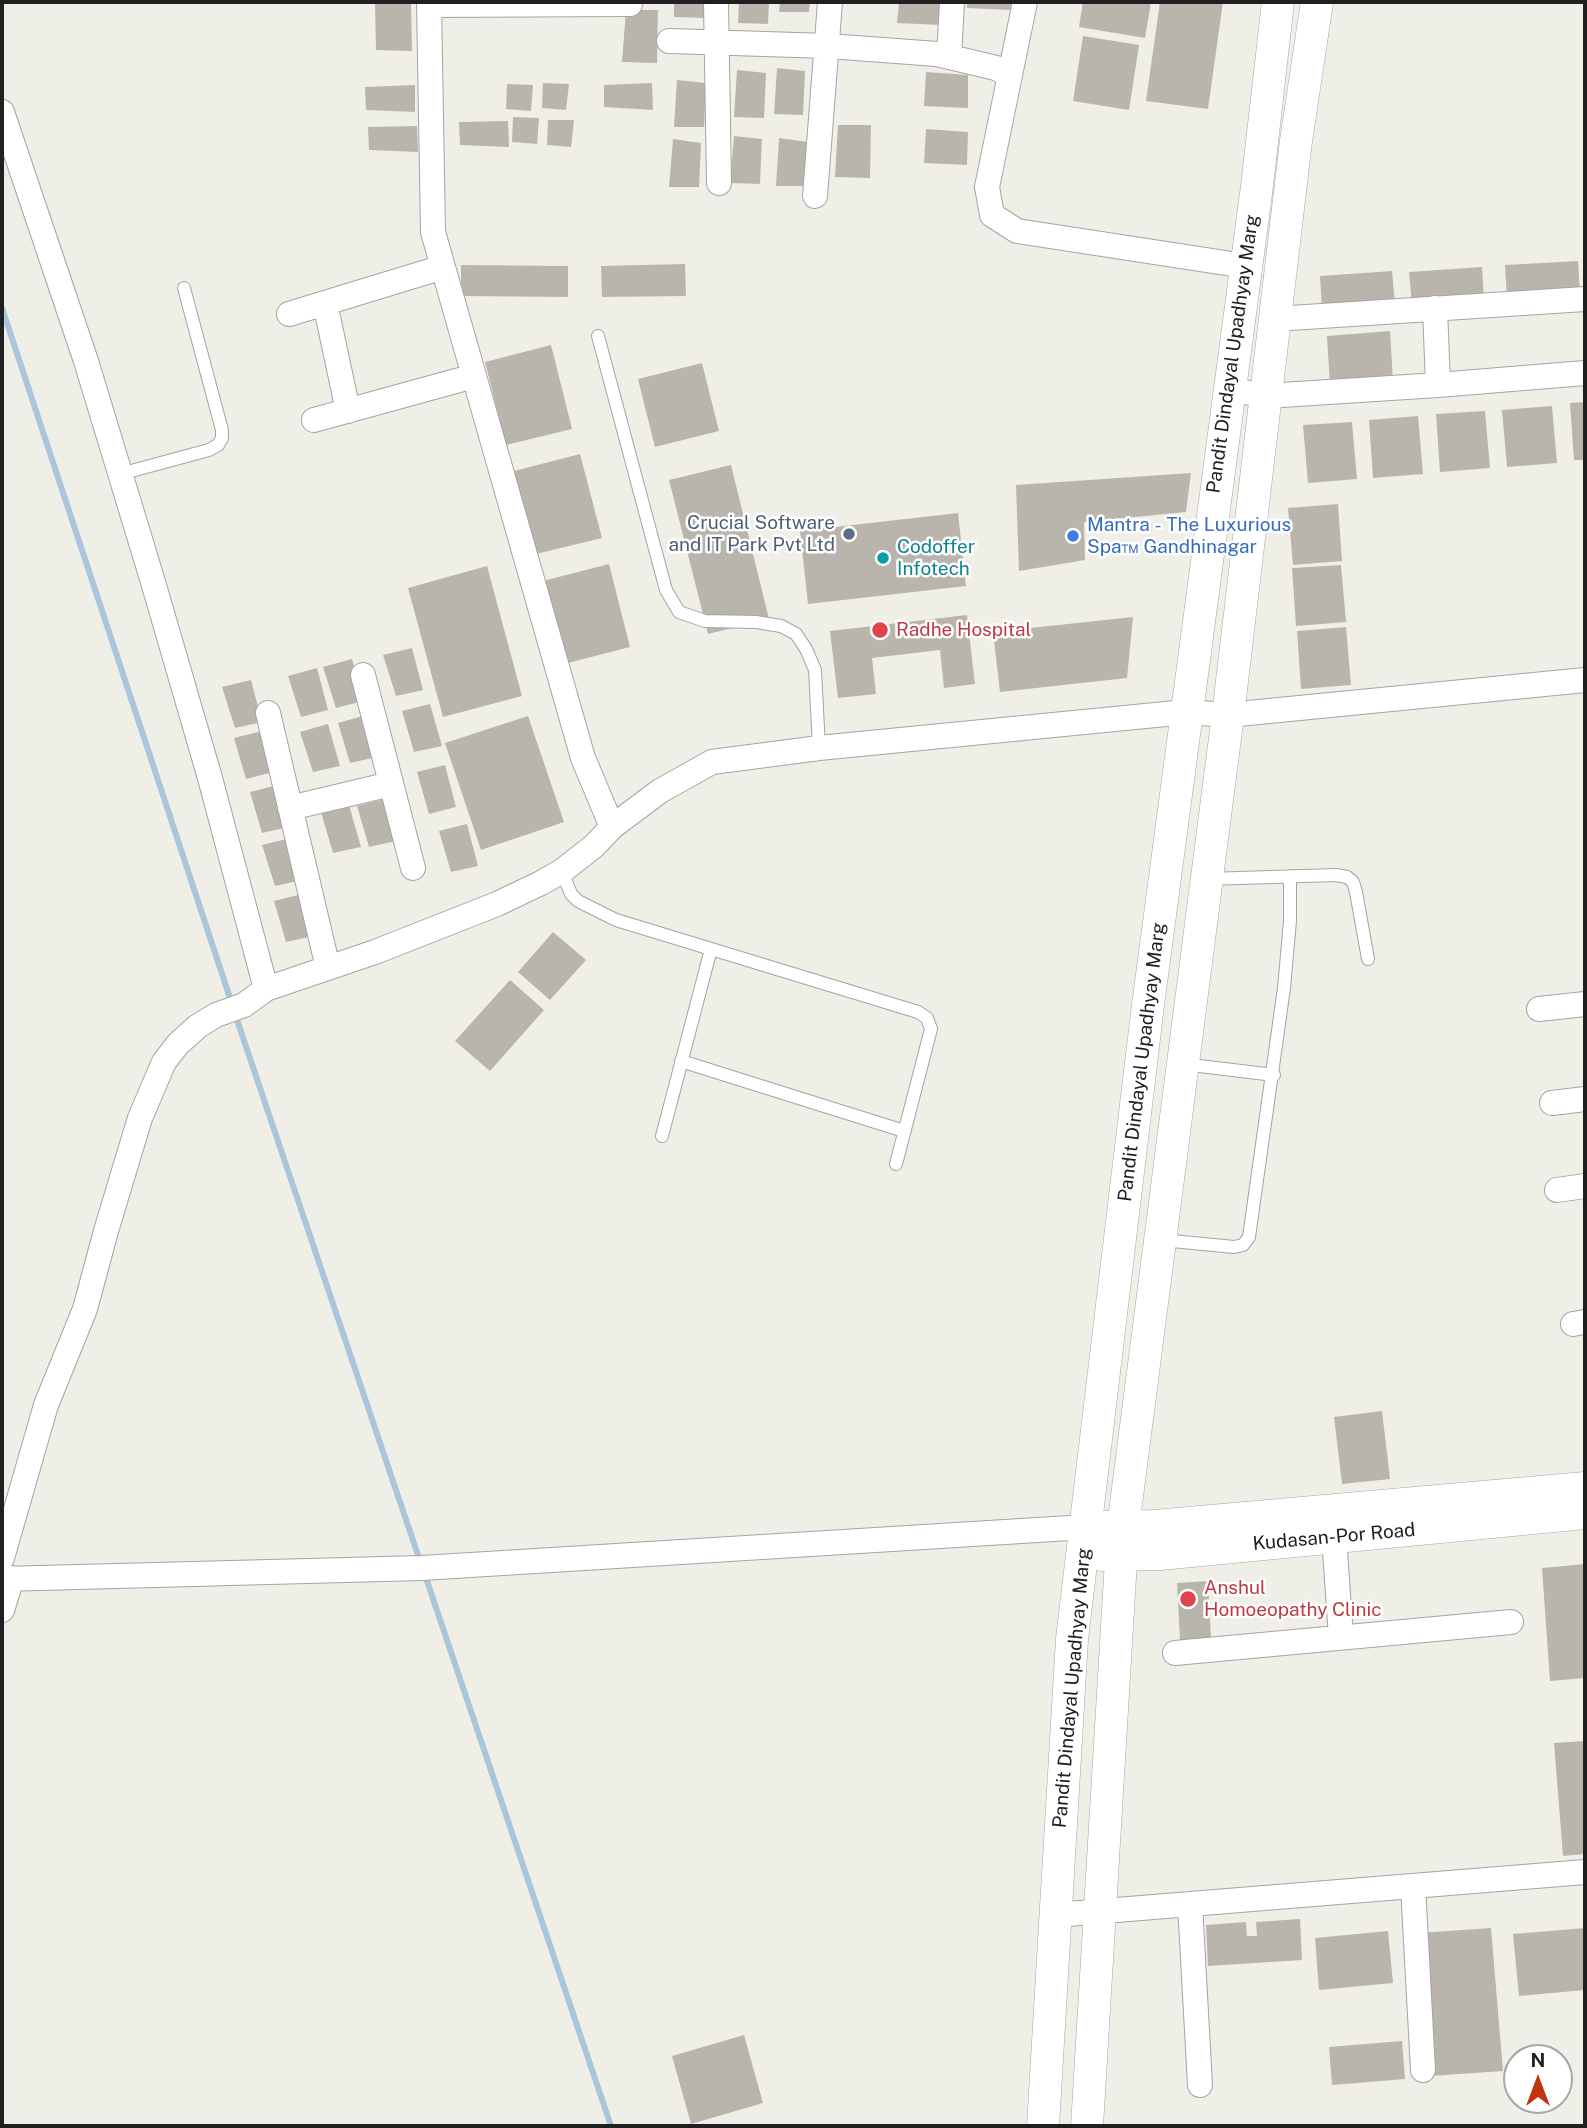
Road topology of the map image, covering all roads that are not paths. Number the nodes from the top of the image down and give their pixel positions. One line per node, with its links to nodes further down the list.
1 (716, 2): 11 (street)
2 (830, 2): 12 (street)
3 (951, 2): 13 (street)
4 (1025, 2): 14 (street)
5 (1278, 2): 18 (street, Pandit Dindayal Upadhyay Marg)
6 (1317, 2): 25 (street, Pandit Dindayal Upadhyay Marg)
7 (429, 3): 8 (street); 19 (street)
8 (605, 3): 9 (street)
9 (630, 4)
10 (669, 41): 11 (street)
11 (715, 43): 12 (street); 16 (street)
12 (828, 46): 13 (street); 17 (street)
13 (950, 57): 14 (street)
14 (1010, 76): 18 (street)
15 (2, 112): 34 (street)
16 (719, 183)
17 (815, 196)
18 (1245, 266): 30 (street, Pandit Dindayal Upadhyay Marg)
19 (443, 267): 22 (street); 28 (street)
20 (184, 288): 34 (lane)
21 (1585, 299): 23 (street)
22 (325, 303): 24 (street); 32 (street)
23 (1435, 308): 25 (street); 29 (street)
24 (289, 314)
25 (1275, 318): 31 (street, Pandit Dindayal Upadhyay Marg)
26 (598, 336): 40 (lane)
27 (1585, 373): 29 (street)
28 (474, 376): 32 (street); 43 (street)
29 (1438, 385): 31 (street)
30 (1228, 389): 31 (street); 37 (street, Pandit Dindayal Upadhyay Marg)
31 (1266, 396): 39 (street, Pandit Dindayal Upadhyay Marg)
32 (348, 411): 33 (street)
33 (314, 420)
34 (120, 474): 51 (street)
35 (363, 675): 41 (street)
36 (1585, 680): 39 (street)
37 (1186, 712): 39 (street); 40 (street); 68 (street, Pandit Dindayal Upadhyay Marg)
38 (268, 713): 42 (street)
39 (1228, 715): 47 (street, Pandit Dindayal Upadhyay Marg)
40 (819, 747): 43 (street)
41 (391, 784): 42 (street); 44 (street)
42 (290, 808): 50 (street)
43 (612, 827): 45 (street)
44 (413, 868)
45 (562, 871): 48 (lane); 50 (street)
46 (1290, 876): 47 (lane); 49 (lane); 56 (lane)
47 (1207, 879): 55 (street, Pandit Dindayal Upadhyay Marg)
48 (711, 949): 54 (lane); 59 (lane)
49 (1368, 959)
50 (328, 968): 51 (street)
51 (266, 989): 70 (street)
52 (1585, 1004): 53 (street)
53 (1539, 1009)
54 (681, 1061): 59 (lane); 60 (lane)
55 (1183, 1064): 56 (lane); 64 (street, Pandit Dindayal Upadhyay Marg)
56 (1273, 1075): 64 (lane)
57 (1585, 1099): 58 (street)
58 (1552, 1102)
59 (904, 1131): 61 (lane)
60 (662, 1136)
61 (896, 1164)
62 (1585, 1186): 63 (street)
63 (1557, 1190)
64 (1159, 1240): 69 (street, Pandit Dindayal Upadhyay Marg)
65 (1585, 1488): 69 (street, Kudasan-Por Road)
66 (1585, 1513): 67 (street, Kudasan-Por Road)
67 (1334, 1537): 69 (street, Kudasan-Por Road); 73 (street)
68 (1084, 1540): 69 (street, Kudasan-Por Road); 70 (street); 79 (street, Pandit Dindayal Upadhyay Marg)
69 (1123, 1542): 78 (street, Pandit Dindayal Upadhyay Marg)
70 (5, 1572): 71 (street)
71 (2, 1610)
72 (1511, 1622): 73 (street)
73 (1341, 1637): 74 (street)
74 (1175, 1653)
75 (1585, 1872): 76 (street)
76 (1413, 1886): 77 (street); 80 (street)
77 (1191, 1904): 78 (street); 81 (street)
78 (1099, 1912): 79 (street); 83 (street, Pandit Dindayal Upadhyay Marg)
79 (1055, 1915): 82 (street, Pandit Dindayal Upadhyay Marg)
80 (1423, 2070)
81 (1200, 2085)
82 (1043, 2126)
83 (1087, 2126)

